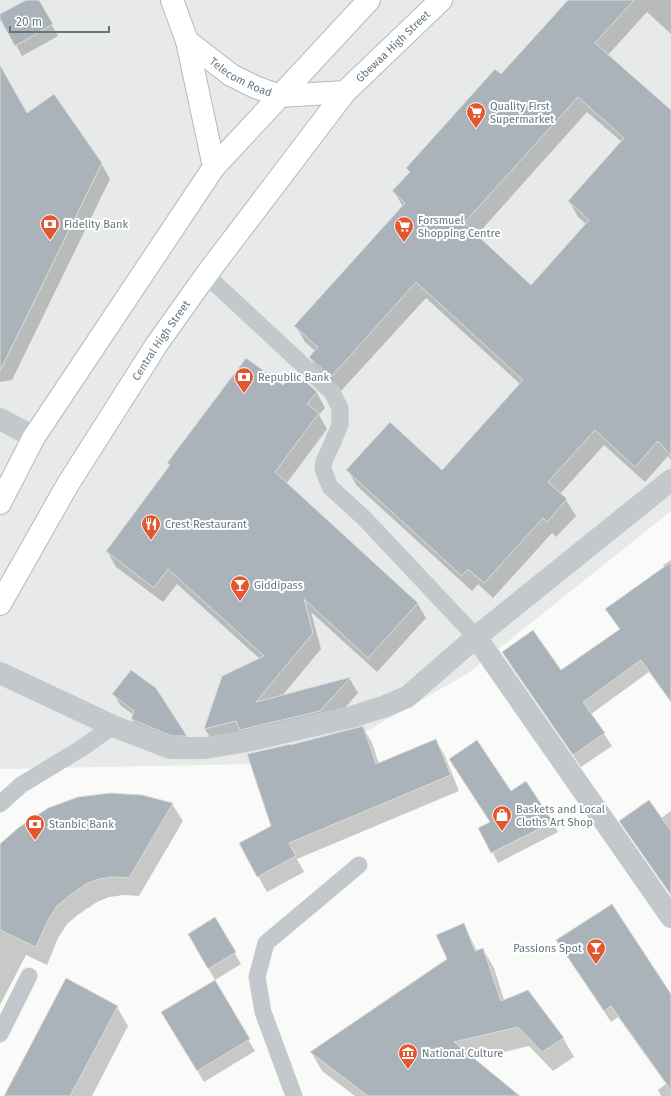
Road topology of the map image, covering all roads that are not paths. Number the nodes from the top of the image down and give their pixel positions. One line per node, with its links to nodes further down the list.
1 (172, 0): 4 (main road)
2 (370, 0): 6 (main road)
3 (441, 0): 5 (main road, Gbewaa High Street)
4 (187, 41): 6 (main road, Telecom Road); 7 (main road)
5 (345, 92): 6 (main road, Telecom Road); 8 (main road, Central High Street)
6 (280, 96): 7 (main road)
7 (214, 167): 10 (main road)
8 (206, 275): 13 (main road, Central High Street); 14 (lane)
9 (0, 419): 10 (street)
10 (34, 437): 12 (main road)
11 (671, 480): 14 (street)
12 (0, 503)
13 (0, 604)
14 (476, 638): 16 (street); 19 (street)
15 (0, 674): 16 (street)
16 (113, 726): 17 (lane)
17 (0, 804)
18 (359, 864): 22 (lane)
19 (671, 917)
20 (29, 976): 21 (lane)
21 (0, 1034)
22 (294, 1096)

